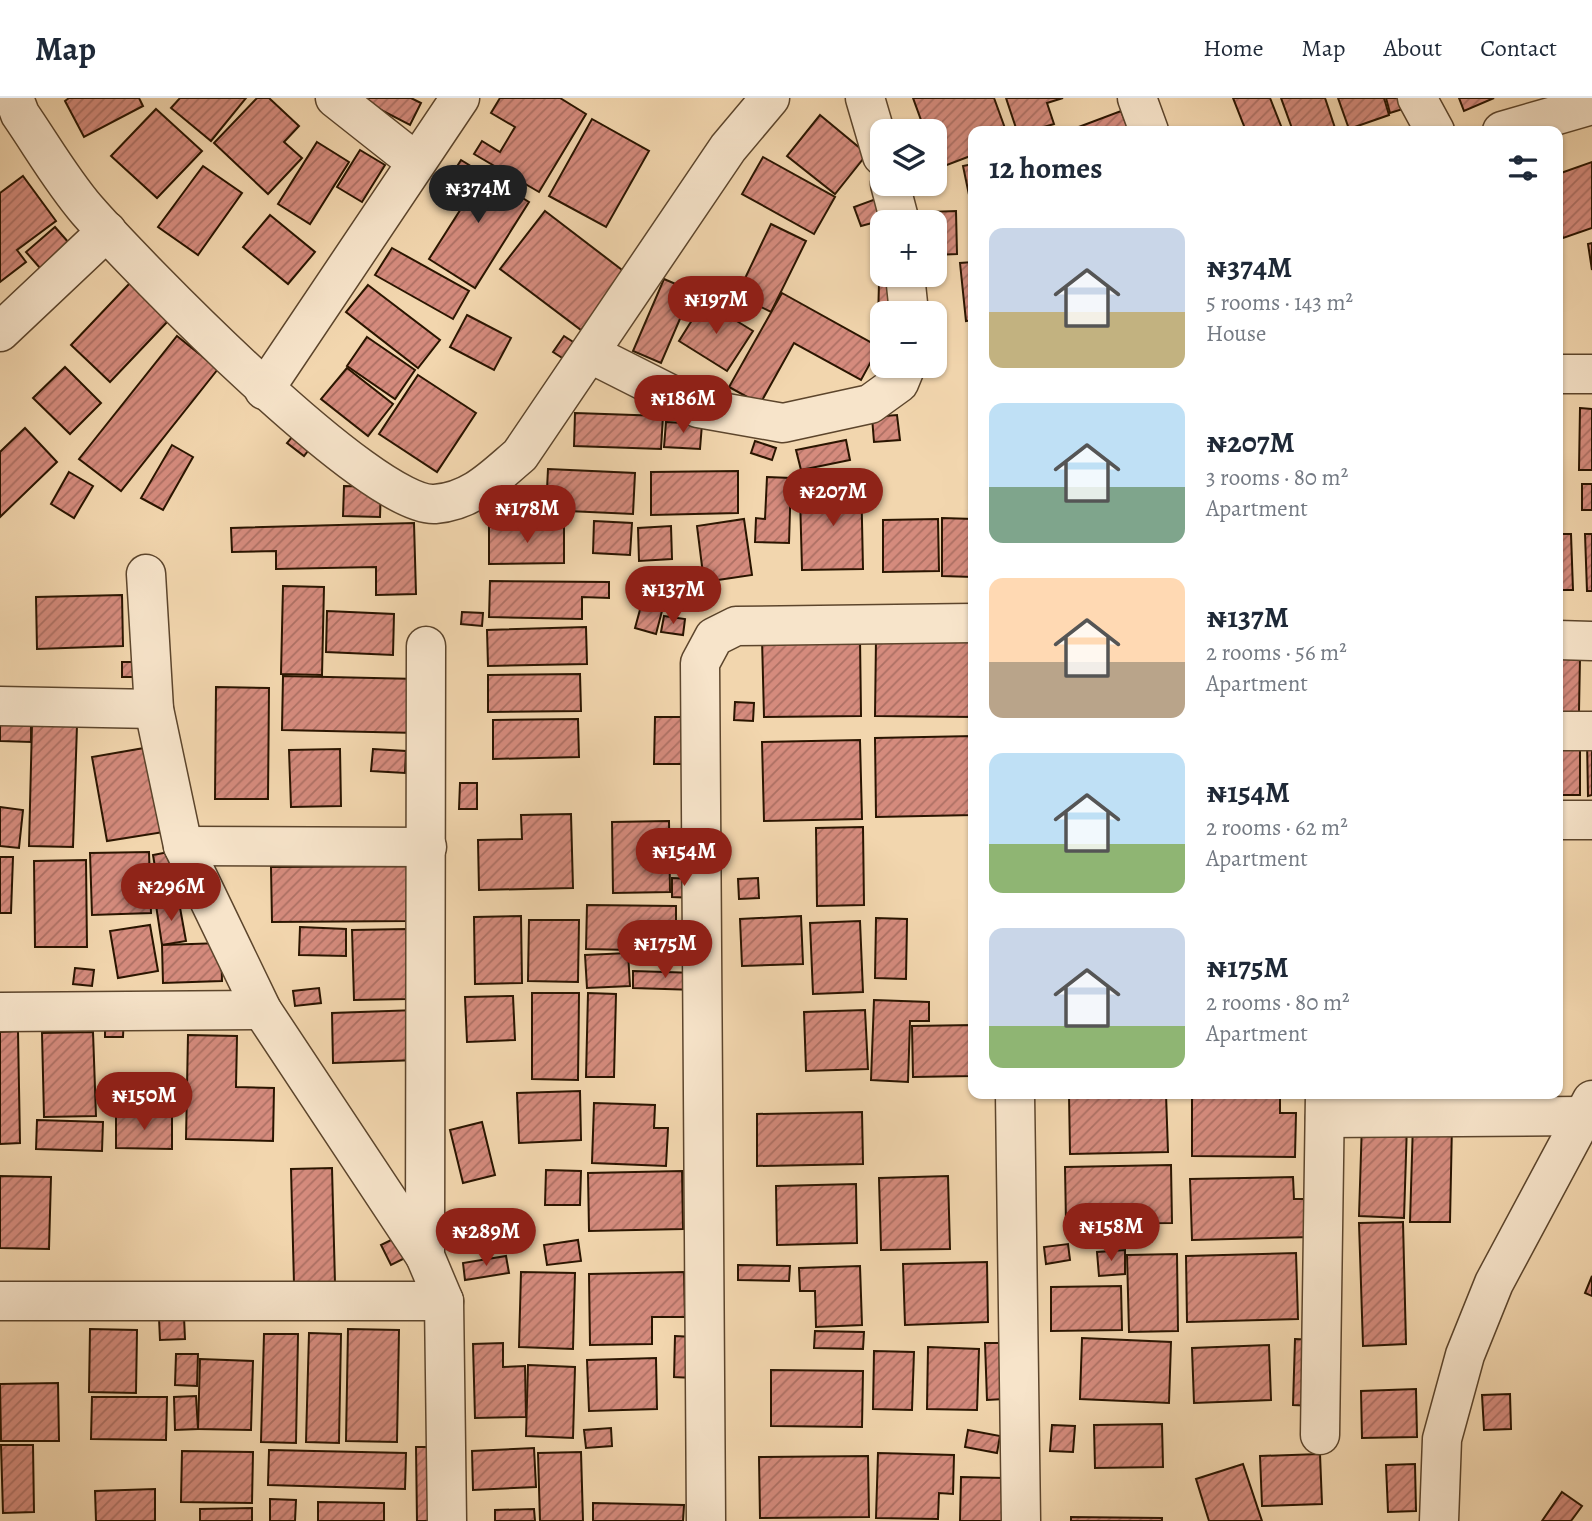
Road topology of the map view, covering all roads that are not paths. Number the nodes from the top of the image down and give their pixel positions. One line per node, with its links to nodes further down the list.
1 (14, 98): 14 (street)
2 (335, 98): 13 (street)
3 (460, 98): 13 (street)
4 (770, 98): 16 (street)
5 (864, 98): 9 (street)
6 (1137, 98): 10 (street)
7 (1417, 98): 11 (street)
8 (1592, 105): 12 (street)
9 (871, 119)
10 (1147, 126)
11 (1432, 126)
12 (1520, 126)
13 (416, 162): 20 (street)
14 (107, 231): 15 (street); 20 (street)
15 (0, 332)
16 (591, 354): 19 (street); 20 (street)
17 (1563, 374): 18 (street)
18 (1592, 374)
19 (901, 378)
20 (264, 390)
21 (146, 574): 27 (street)
22 (968, 623): 44 (street)
23 (1563, 640): 24 (street)
24 (1592, 641)
25 (426, 646): 33 (street)
26 (0, 706): 27 (street)
27 (154, 709): 32 (street)
28 (1563, 731): 29 (street)
29 (1592, 731)
30 (1563, 820): 31 (street)
31 (1592, 820)
32 (183, 846): 33 (street); 34 (street)
33 (427, 847): 39 (street)
34 (262, 1010): 35 (street); 39 (street)
35 (0, 1012)
36 (1015, 1099): 45 (street)
37 (1325, 1106): 38 (street); 42 (street)
38 (1587, 1108): 46 (street)
39 (425, 1256): 41 (street)
40 (0, 1301): 41 (street)
41 (444, 1301): 43 (street)
42 (1320, 1435)
43 (447, 1521)
44 (706, 1521)
45 (1021, 1521)
46 (1439, 1521)

